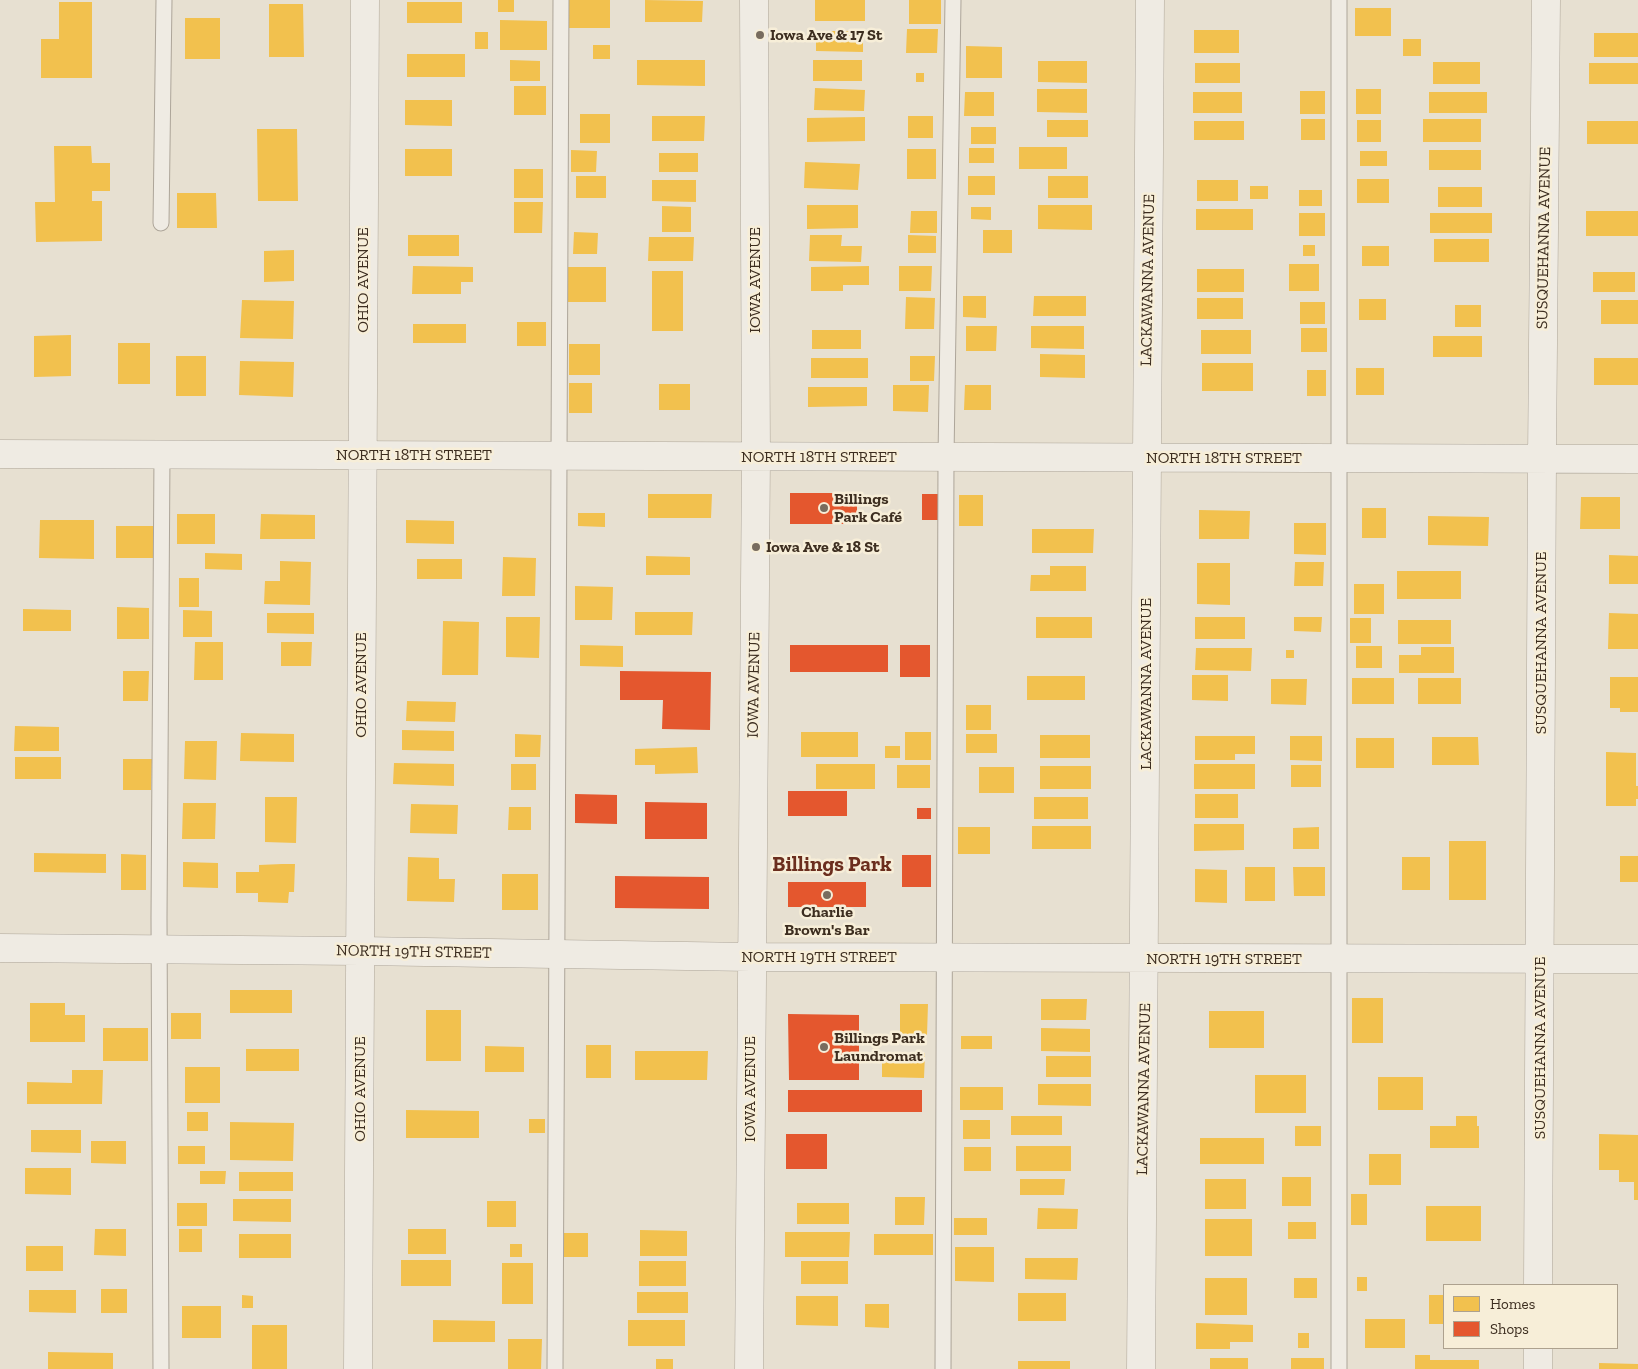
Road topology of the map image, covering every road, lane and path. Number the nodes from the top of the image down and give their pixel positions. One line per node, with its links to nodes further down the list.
1 (164, 0): 9 (lane)
2 (365, 0): 12 (street, OHIO AVENUE)
3 (561, 0): 13 (lane)
4 (754, 0): 14 (street, IOWA AVENUE)
5 (954, 0): 15 (lane)
6 (1150, 0): 16 (street, LACKAWANNA AVENUE)
7 (1339, 0): 17 (lane)
8 (1546, 0): 18 (street, SUSQUEHANNA AVENUE)
9 (161, 223)
10 (0, 454): 11 (street, NORTH 18TH STREET)
11 (162, 454): 12 (street, NORTH 18TH STREET); 21 (lane)
12 (362, 455): 13 (street, NORTH 18TH STREET); 22 (street, OHIO AVENUE)
13 (558, 456): 14 (street, NORTH 18TH STREET); 23 (lane)
14 (756, 456): 15 (street, NORTH 18TH STREET); 24 (street, IOWA AVENUE)
15 (946, 457): 16 (street, NORTH 18TH STREET); 25 (lane)
16 (1146, 458): 17 (street, NORTH 18TH STREET); 26 (street, LACKAWANNA AVENUE)
17 (1338, 458): 18 (street, NORTH 18TH STREET); 27 (lane)
18 (1542, 459): 19 (street, NORTH 18TH STREET); 28 (street, SUSQUEHANNA AVENUE)
19 (1638, 459)
20 (0, 948): 21 (street, NORTH 19TH STREET)
21 (159, 949): 22 (street, NORTH 19TH STREET); 32 (lane)
22 (360, 951): 23 (street, NORTH 19TH STREET); 33 (street, OHIO AVENUE)
23 (557, 955): 24 (street, NORTH 19TH STREET); 34 (lane)
24 (751, 957): 25 (street, NORTH 19TH STREET); 35 (street, IOWA AVENUE)
25 (945, 958): 26 (street, NORTH 19TH STREET); 36 (lane)
26 (1145, 959): 27 (street, NORTH 19TH STREET); 37 (street, LACKAWANNA AVENUE)
27 (1338, 959): 28 (street, NORTH 19TH STREET); 38 (lane)
28 (1540, 959): 29 (street, NORTH 19TH STREET); 30 (street, SUSQUEHANNA AVENUE)
29 (1638, 959)
30 (1538, 1284)
31 (1538, 1349): 39 (street)
32 (161, 1369)
33 (358, 1369)
34 (555, 1369)
35 (748, 1369)
36 (943, 1369)
37 (1141, 1369)
38 (1339, 1369)
39 (1538, 1369)

